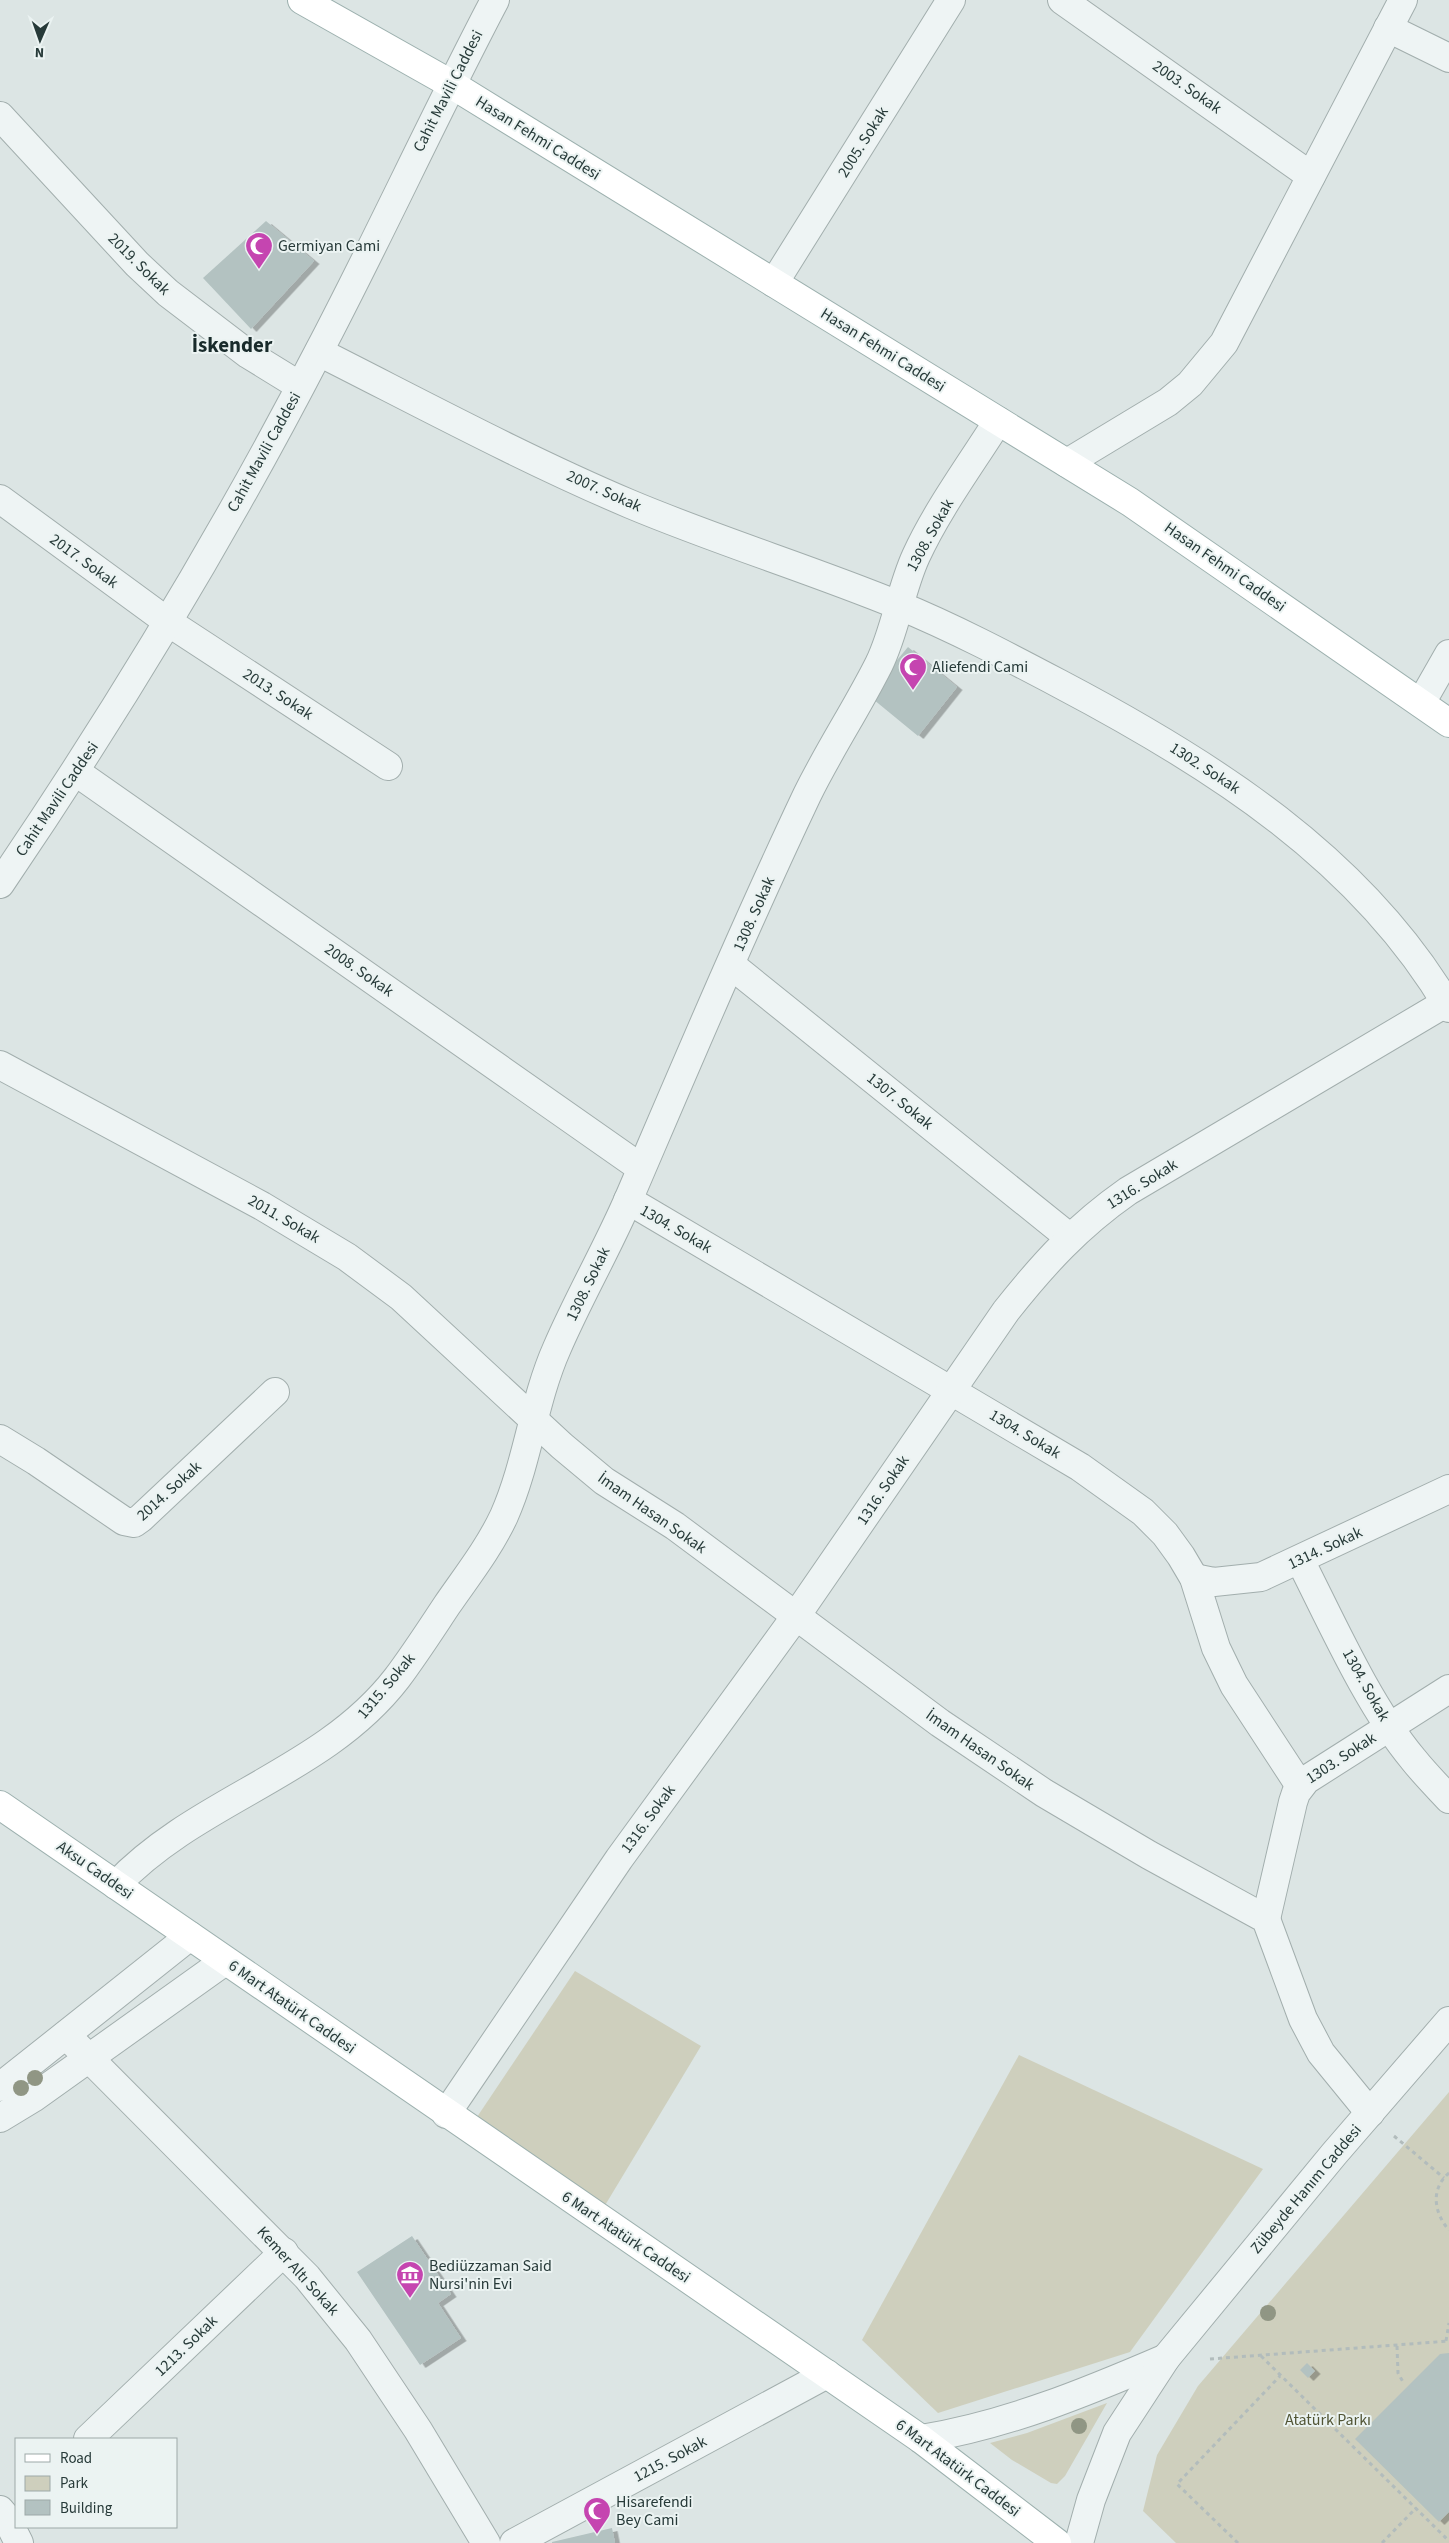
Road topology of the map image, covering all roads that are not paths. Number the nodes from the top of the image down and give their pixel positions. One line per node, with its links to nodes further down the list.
1 (302, 0): 8 (main road, Hasan Fehmi Caddesi)
2 (495, 0): 8 (street, Cahit Mavili Caddesi)
3 (951, 0): 11 (street, 2005. Sokak)
4 (1062, 0): 10 (street, 2003. Sokak)
5 (1403, 0): 6 (street)
6 (1388, 28): 7 (street); 10 (street)
7 (1449, 58)
8 (451, 84): 11 (main road, Hasan Fehmi Caddesi); 12 (street, Cahit Mavili Caddesi)
9 (4, 129): 13 (street, 2019. Sokak)
10 (1311, 176): 15 (street)
11 (774, 284): 14 (main road, Hasan Fehmi Caddesi)
12 (319, 352): 13 (street, Cahit Mavili Caddesi); 17 (street, 2007. Sokak)
13 (300, 386): 18 (street, Cahit Mavili Caddesi)
14 (998, 421): 15 (main road, Hasan Fehmi Caddesi); 17 (street, 1308. Sokak)
15 (1067, 463): 20 (main road, Hasan Fehmi Caddesi)
16 (0, 499): 18 (street, 2017. Sokak)
17 (900, 606): 25 (street, 1308. Sokak); 26 (street, 1302. Sokak)
18 (168, 622): 22 (street, 2013. Sokak); 23 (street, Cahit Mavili Caddesi)
19 (1449, 654): 20 (street)
20 (1421, 703): 21 (main road, Hasan Fehmi Caddesi)
21 (1449, 723)
22 (388, 766)
23 (76, 772): 24 (street, Cahit Mavili Caddesi); 28 (street, 2008. Sokak)
24 (0, 884)
25 (731, 965): 28 (street, 1308. Sokak); 30 (street, 1307. Sokak)
26 (1448, 1004): 30 (street, 1316. Sokak)
27 (0, 1065): 33 (street, 2011. Sokak)
28 (641, 1168): 29 (street, 1308. Sokak)
29 (628, 1200): 31 (street, 1304. Sokak); 33 (street, 1308. Sokak)
30 (1069, 1237): 31 (street, 1316. Sokak)
31 (952, 1390): 37 (street, 1304. Sokak); 38 (street, 1316. Sokak)
32 (275, 1392): 34 (street, 2014. Sokak)
33 (534, 1421): 38 (street, İmam Hasan Sokak); 44 (street, 1315. Sokak)
34 (0, 1439)
35 (1449, 1489): 36 (street, 1314. Sokak)
36 (1300, 1560): 37 (street, 1314. Sokak); 40 (street, 1304. Sokak)
37 (1194, 1578): 41 (street, 1304. Sokak)
38 (796, 1616): 45 (street, İmam Hasan Sokak); 52 (street, 1316. Sokak)
39 (1449, 1689): 40 (street, 1303. Sokak)
40 (1390, 1727): 41 (street, 1303. Sokak); 42 (street, 1304. Sokak)
41 (1300, 1786): 45 (street, 1303. Sokak)
42 (1449, 1799)
43 (0, 1805): 44 (main road, Aksu Caddesi)
44 (116, 1885): 46 (main road, Aksu Caddesi)
45 (1266, 1919): 54 (street)
46 (190, 1936): 47 (main road, 6 Mart Atatürk Caddesi); 49 (street)
47 (225, 1960): 50 (street); 52 (main road, 6 Mart Atatürk Caddesi)
48 (1449, 2021): 54 (street, Zübeyde Hanım Caddesi)
49 (66, 2035): 50 (street, Kemer Altı Sokak); 51 (street)
50 (89, 2058): 53 (street); 55 (street, Kemer Altı Sokak)
51 (0, 2087)
52 (446, 2114): 57 (main road, 6 Mart Atatürk Caddesi)
53 (0, 2118)
54 (1379, 2122): 56 (street, Zübeyde Hanım Caddesi)
55 (284, 2252): 58 (street, 1213. Sokak); 62 (street, Kemer Altı Sokak)
56 (1166, 2358): 59 (street, Zübeyde Hanım Caddesi); 65 (street, Zübeyde Hanım Caddesi)
57 (827, 2374): 59 (main road, 6 Mart Atatürk Caddesi); 63 (street, 1215. Sokak)
58 (89, 2438)
59 (921, 2439): 64 (main road, 6 Mart Atatürk Caddesi)
60 (8, 2512): 61 (street)
61 (19, 2543)
62 (486, 2543)
63 (514, 2543)
64 (1057, 2543)
65 (1079, 2543)

